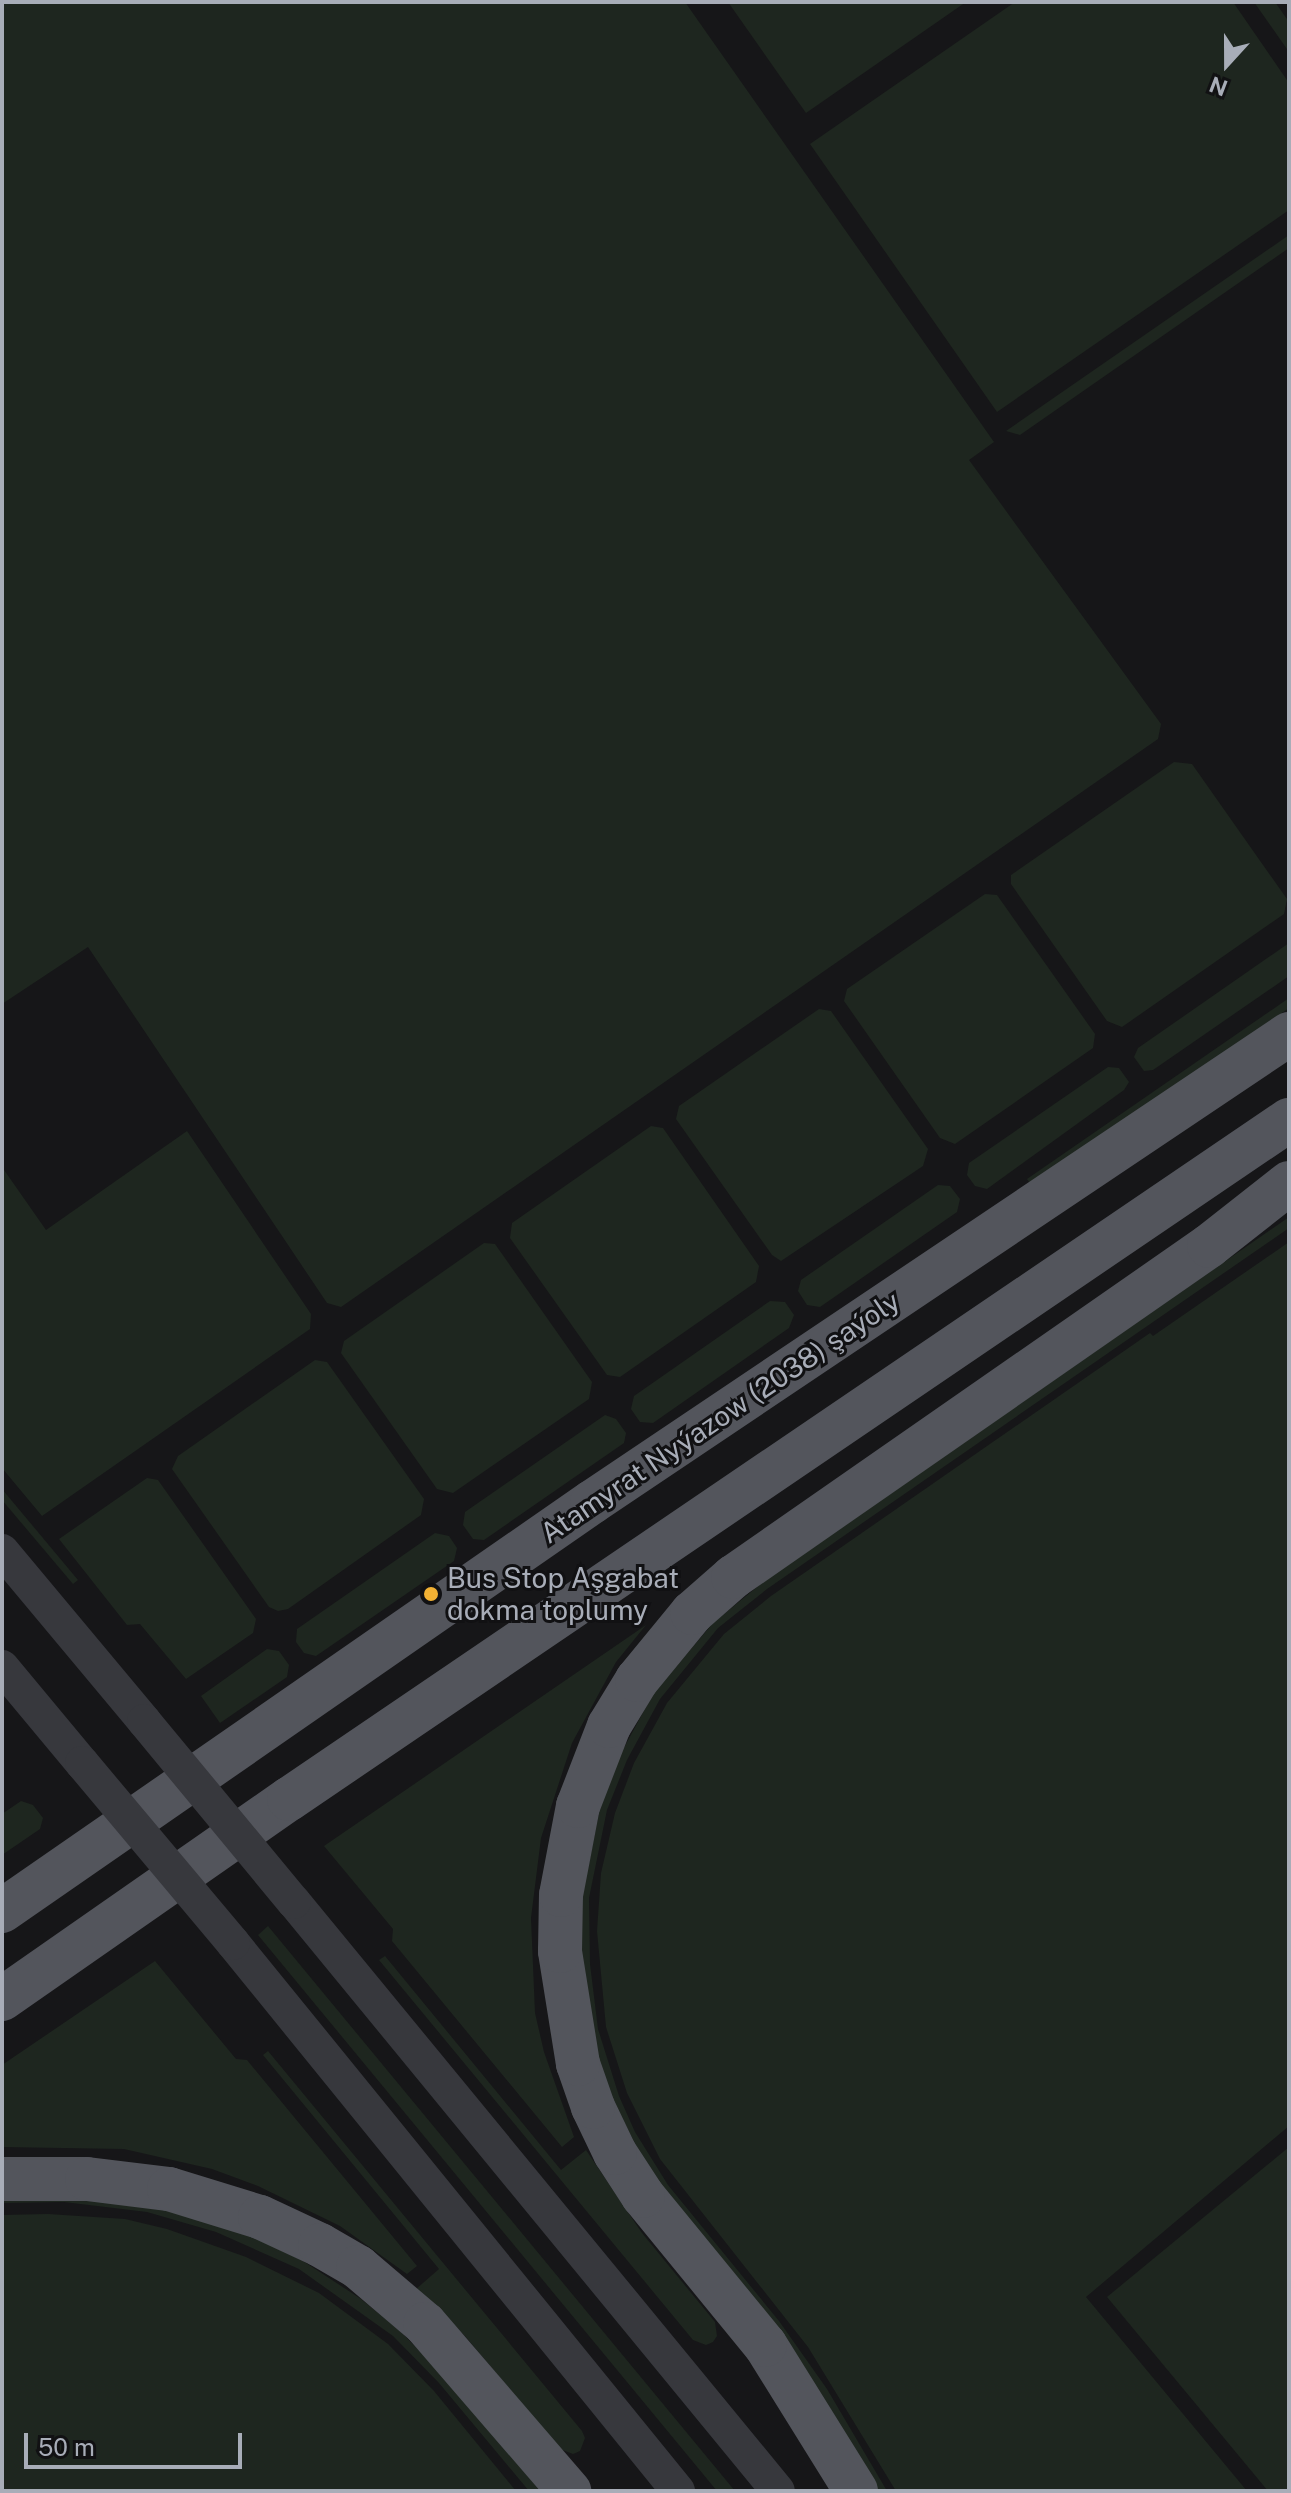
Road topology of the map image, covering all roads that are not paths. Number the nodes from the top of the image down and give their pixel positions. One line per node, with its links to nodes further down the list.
1 (1289, 1034): 6 (main road, Atamyrat Nyýazow (2038) şaýoly)
2 (1289, 1120): 7 (main road)
3 (1289, 1183): 12 (main road)
4 (2, 1551): 11 (street, bridge)
5 (2, 1667): 10 (street, bridge)
6 (2, 1911)
7 (2, 1999)
8 (2, 2179): 9 (main road)
9 (569, 2491)
10 (678, 2491)
11 (778, 2491)
12 (856, 2491)

